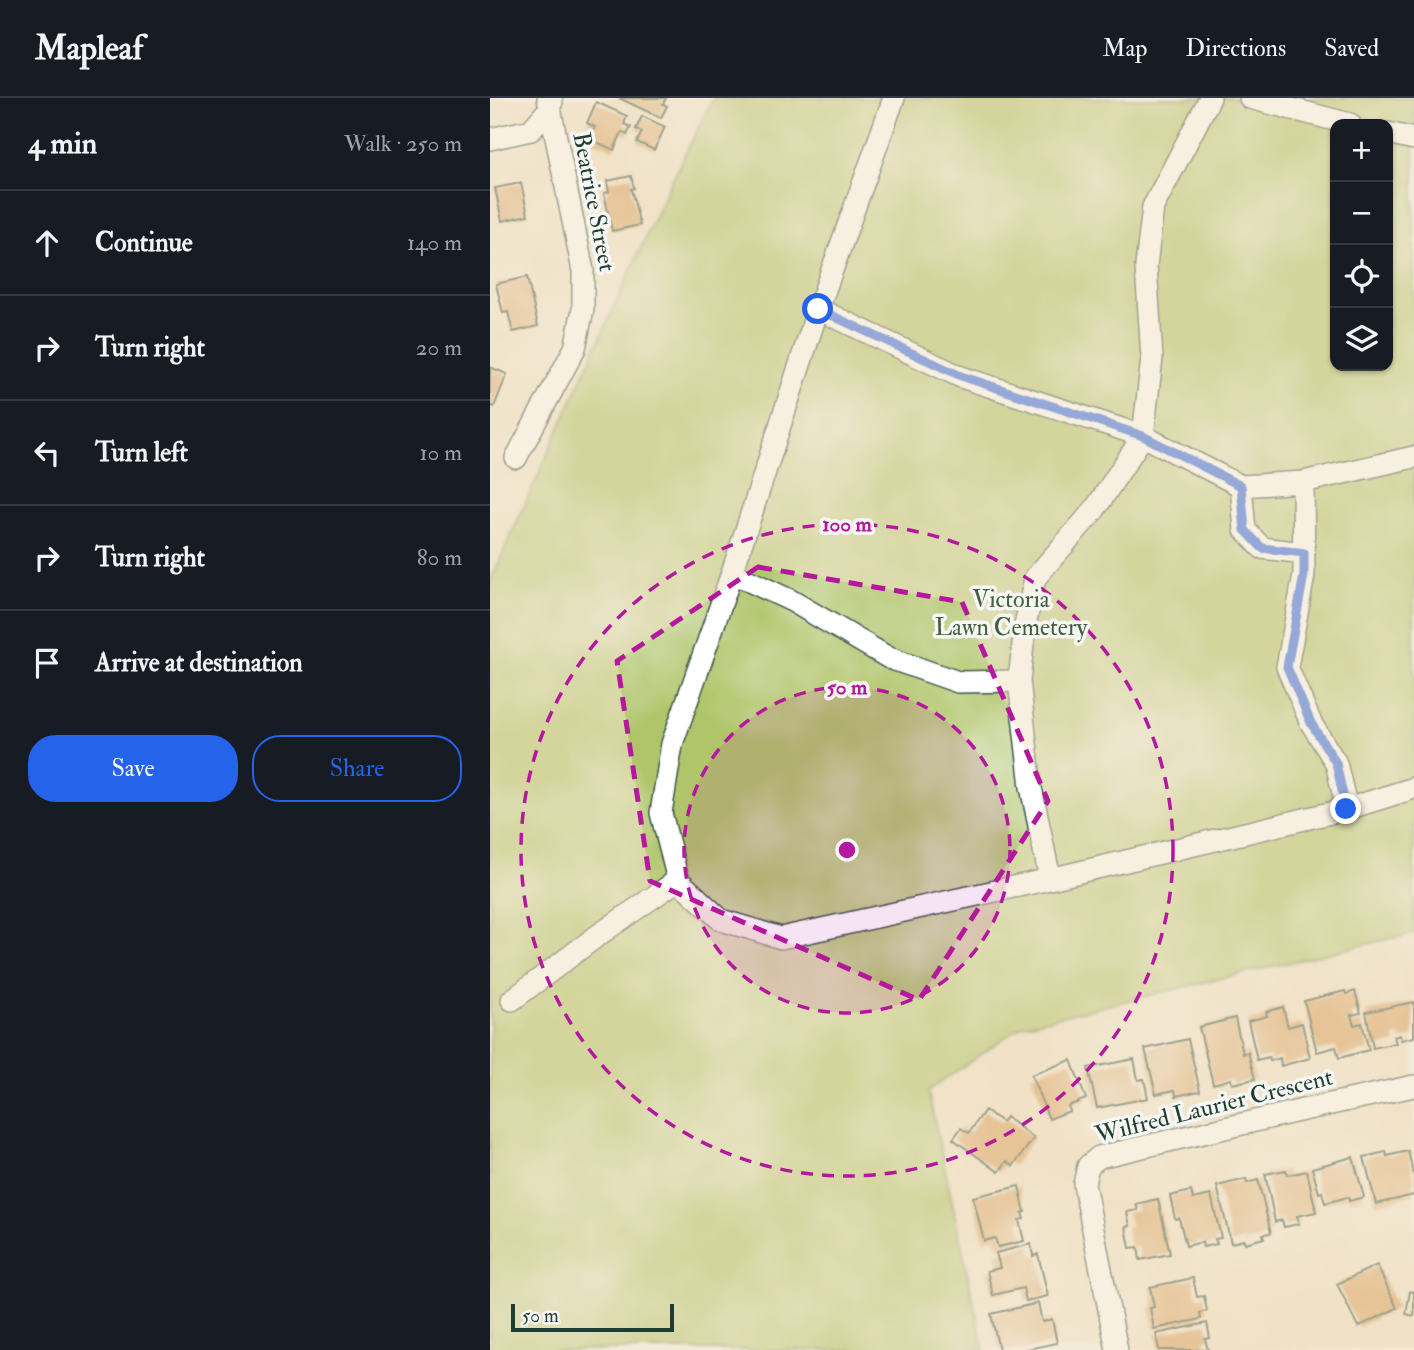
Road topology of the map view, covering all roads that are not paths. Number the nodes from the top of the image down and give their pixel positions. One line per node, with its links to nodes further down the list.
1 (894, 98): 9 (street)
2 (1210, 98): 10 (street)
3 (1250, 98): 5 (street)
4 (550, 101): 7 (street); 12 (street, Beatrice Street)
5 (1331, 119)
6 (1393, 134): 8 (street)
7 (490, 139)
8 (1414, 139)
9 (818, 309): 10 (street); 16 (street)
10 (1143, 436): 14 (street); 17 (street)
11 (1414, 457): 13 (street)
12 (516, 458)
13 (1303, 482): 14 (street); 15 (street)
14 (1241, 486): 15 (street)
15 (1304, 553): 19 (street)
16 (732, 573): 17 (street); 21 (street)
17 (1019, 681): 20 (street)
18 (1414, 788): 19 (street)
19 (1346, 809): 20 (street)
20 (1050, 878): 21 (street)
21 (678, 880): 22 (street)
22 (512, 1000)
23 (1414, 1086): 24 (street, Wilfred Laurier Crescent)
24 (1116, 1350)

